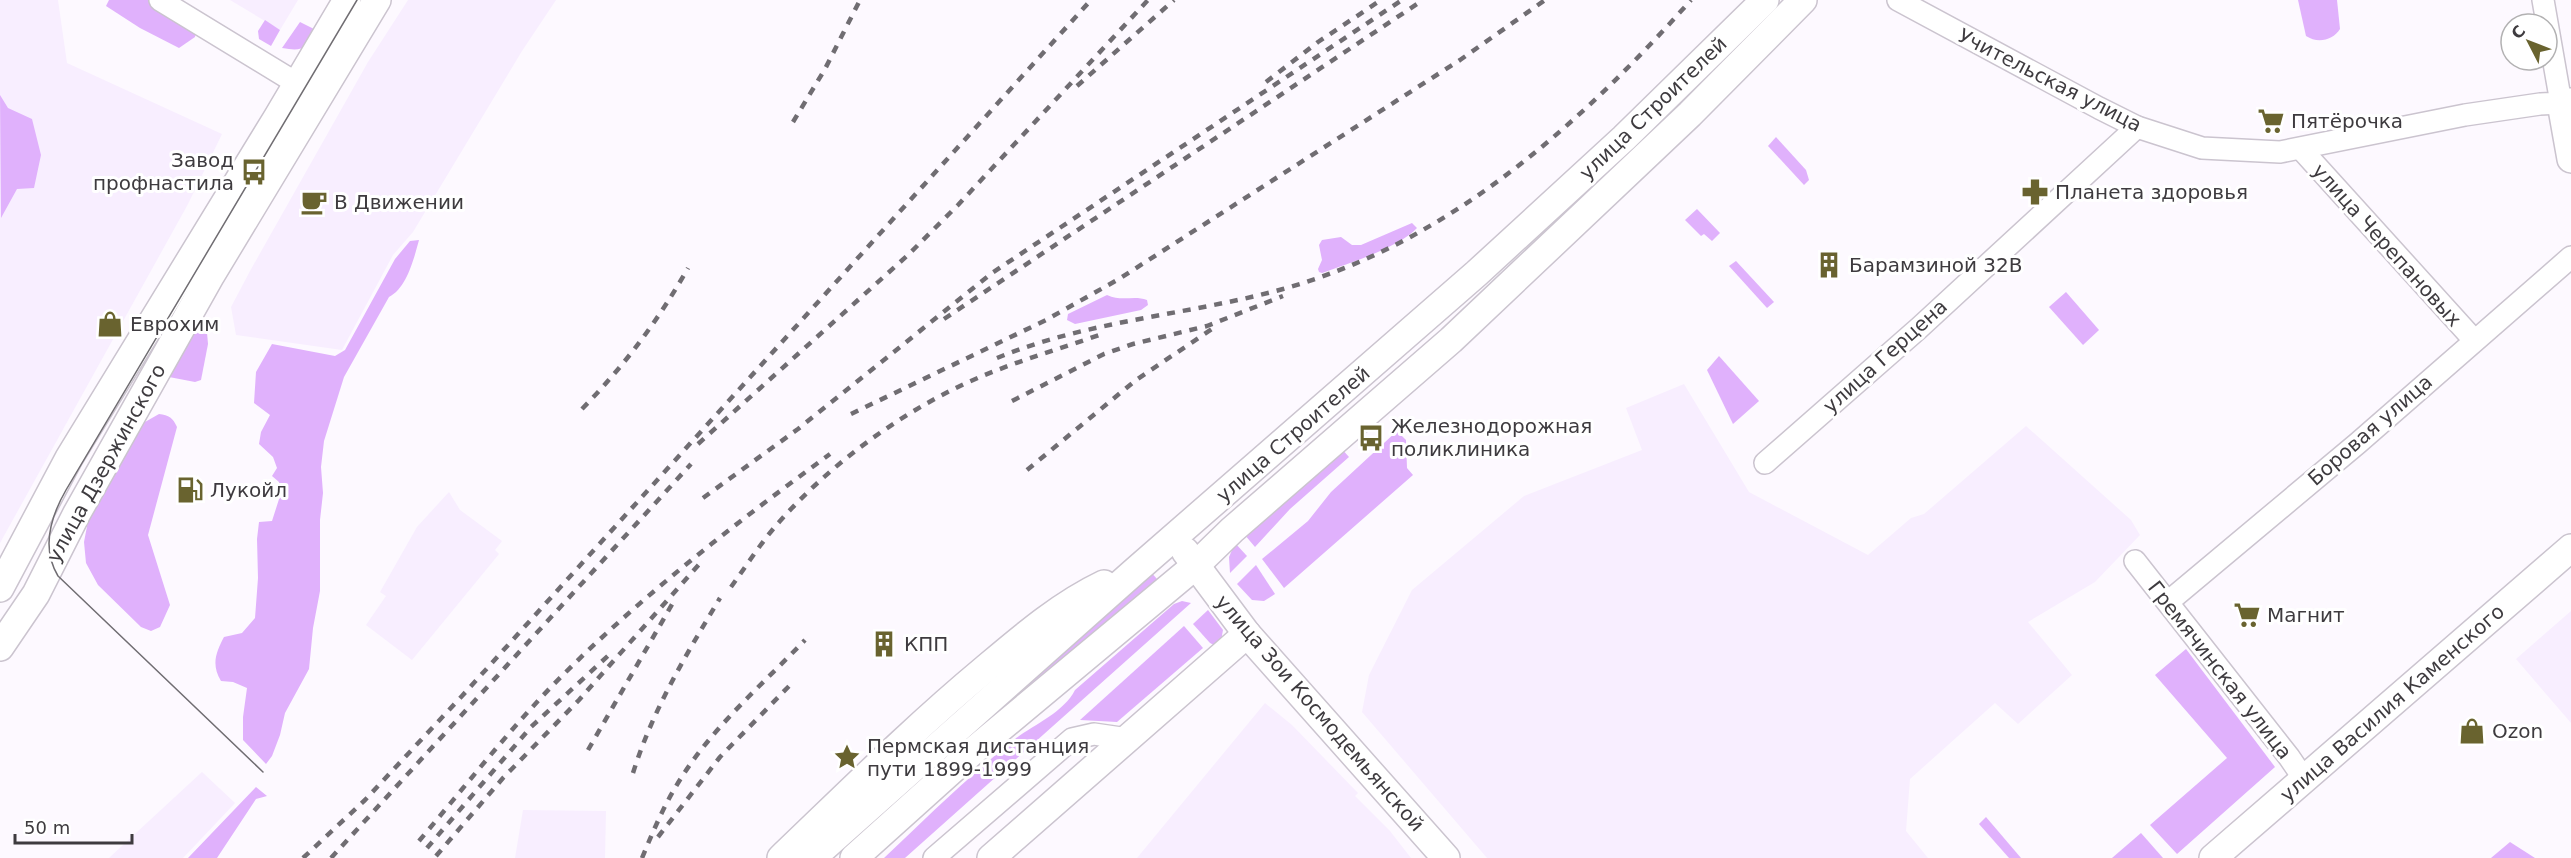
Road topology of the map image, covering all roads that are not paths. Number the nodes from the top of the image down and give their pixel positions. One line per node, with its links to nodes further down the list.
1 (160, 0): 8 (street)
2 (347, 0): 8 (main road, улица Дзержинского)
3 (377, 0): 8 (main road, улица Дзержинского)
4 (1765, 0): 16 (main road, улица Строителей)
5 (1803, 0): 19 (main road, улица Строителей)
6 (1898, 0): 10 (street, Учительская улица)
7 (2543, 0): 9 (street)
8 (308, 90): 21 (main road, улица Дзержинского); 24 (main road, улица Дзержинского)
9 (2566, 102): 11 (street, Учительская улица); 12 (main road)
10 (2137, 127): 11 (street, Учительская улица); 15 (street, улица Герцена)
11 (2301, 149): 14 (street, улица Черепановых)
12 (2571, 159)
13 (2571, 257): 14 (street, Боровая улица)
14 (2474, 340): 22 (street, Боровая улица)
15 (1765, 462)
16 (1177, 537): 19 (main road, улица Зои Космодемьянской); 20 (main road, улица Строителей)
17 (2571, 548): 26 (main road, улица Василия Каменского)
18 (2135, 561): 22 (street, Гремячинская улица)
19 (1195, 566): 23 (main road, улица Зои Космодемьянской); 29 (main road, улица Строителей)
20 (1135, 571): 27 (main road); 28 (main road, улица Строителей)
21 (0, 588)
22 (2168, 602): 26 (street, Гремячинская улица)
23 (1247, 634): 25 (main road); 32 (main road, улица Зои Космодемьянской)
24 (0, 647)
25 (1128, 739): 30 (street); 31 (main road)
26 (2304, 779): 33 (main road, улица Василия Каменского)
27 (781, 858)
28 (812, 858)
29 (854, 858)
30 (934, 858)
31 (991, 858)
32 (1446, 858)
33 (2213, 858)

